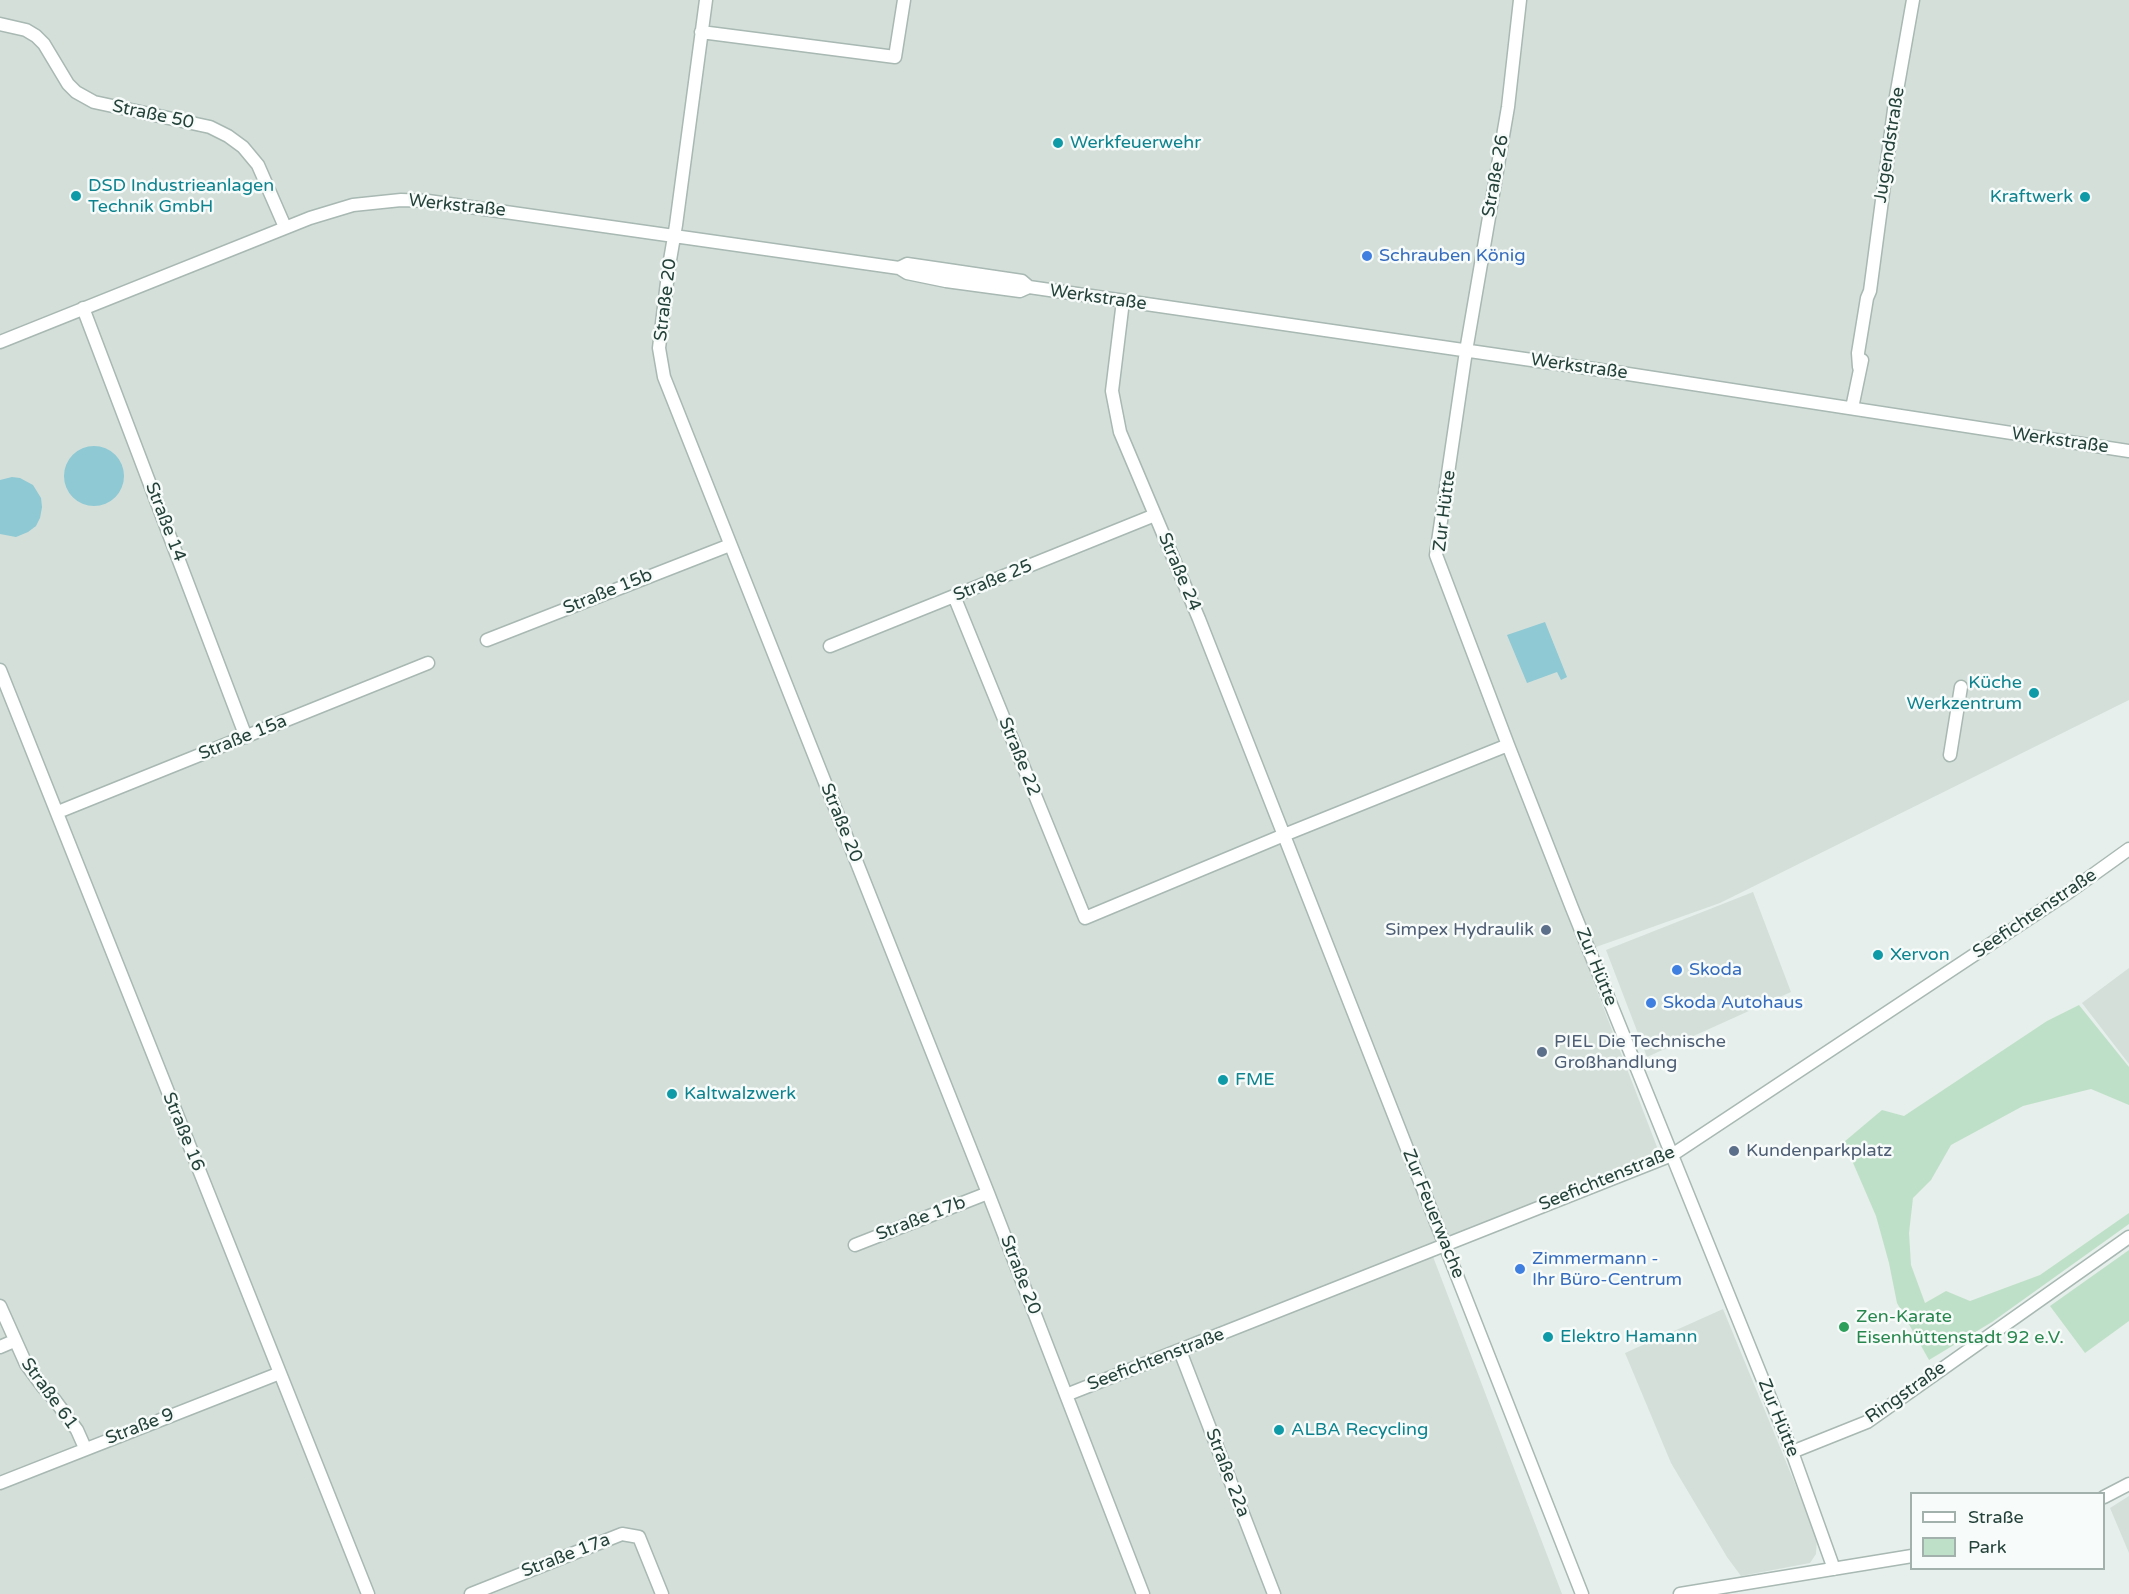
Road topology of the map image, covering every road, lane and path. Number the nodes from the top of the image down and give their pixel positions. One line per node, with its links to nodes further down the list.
1 (706, 0): 6 (street, Straße 20)
2 (904, 0): 6 (street)
3 (1520, 0): 12 (street, Straße 26)
4 (1913, 0): 13 (street, Jugendstraße)
5 (0, 24): 7 (street, Straße 50)
6 (701, 32): 8 (street, Straße 20)
7 (285, 226): 8 (street, Werkstraße); 10 (street, Werkstraße)
8 (674, 237): 9 (street, Werkstraße); 16 (street, Straße 20)
9 (1123, 301): 12 (street, Werkstraße); 15 (street, Straße 24)
10 (83, 308): 11 (street, Werkstraße); 23 (street, Straße 14)
11 (0, 342)
12 (1466, 351): 13 (street, Werkstraße); 24 (street, Zur Hütte)
13 (1852, 408): 14 (street, Werkstraße)
14 (2129, 451)
15 (1155, 515): 17 (street, Straße 25); 27 (street, Straße 24)
16 (730, 545): 18 (street, Straße 15b); 30 (street, Straße 20)
17 (954, 596): 19 (street, Straße 25); 27 (street, Straße 22)
18 (487, 640)
19 (830, 646)
20 (428, 663): 23 (street, Straße 15a)
21 (0, 670): 26 (street, Straße 16)
22 (1961, 687): 25 (street)
23 (246, 737): 26 (street, Straße 15a)
24 (1508, 746): 27 (street); 29 (street, Zur Hütte)
25 (1950, 755)
26 (58, 812): 38 (street, Straße 16)
27 (1284, 835): 33 (street, Zur Feuerwache)
28 (2129, 849): 29 (street, Seefichtenstraße)
29 (1672, 1155): 33 (street, Seefichtenstraße); 41 (street, Zur Hütte)
30 (988, 1193): 32 (street, Straße 17b); 39 (street, Straße 20)
31 (2129, 1237): 41 (street, Ringstraße)
32 (855, 1245)
33 (1445, 1245): 37 (street, Seefichtenstraße); 52 (street, Zur Feuerwache)
34 (0, 1306): 35 (street, Straße 61)
35 (14, 1341): 36 (street); 40 (street, Straße 61)
36 (0, 1347)
37 (1180, 1351): 39 (street, Seefichtenstraße); 51 (street, Straße 22a)
38 (280, 1373): 40 (street, Straße 9); 47 (street, Straße 16)
39 (1066, 1395): 50 (street, Straße 20)
40 (85, 1448): 42 (street, Straße 9)
41 (1792, 1452): 46 (street, Zur Hütte)
42 (0, 1483)
43 (2129, 1484): 44 (street)
44 (2105, 1496)
45 (1910, 1556): 46 (street)
46 (1834, 1569): 53 (street)
47 (368, 1594)
48 (471, 1594): 49 (street, Straße 17a)
49 (662, 1594)
50 (1143, 1594)
51 (1274, 1594)
52 (1582, 1594)
53 (1680, 1594)

